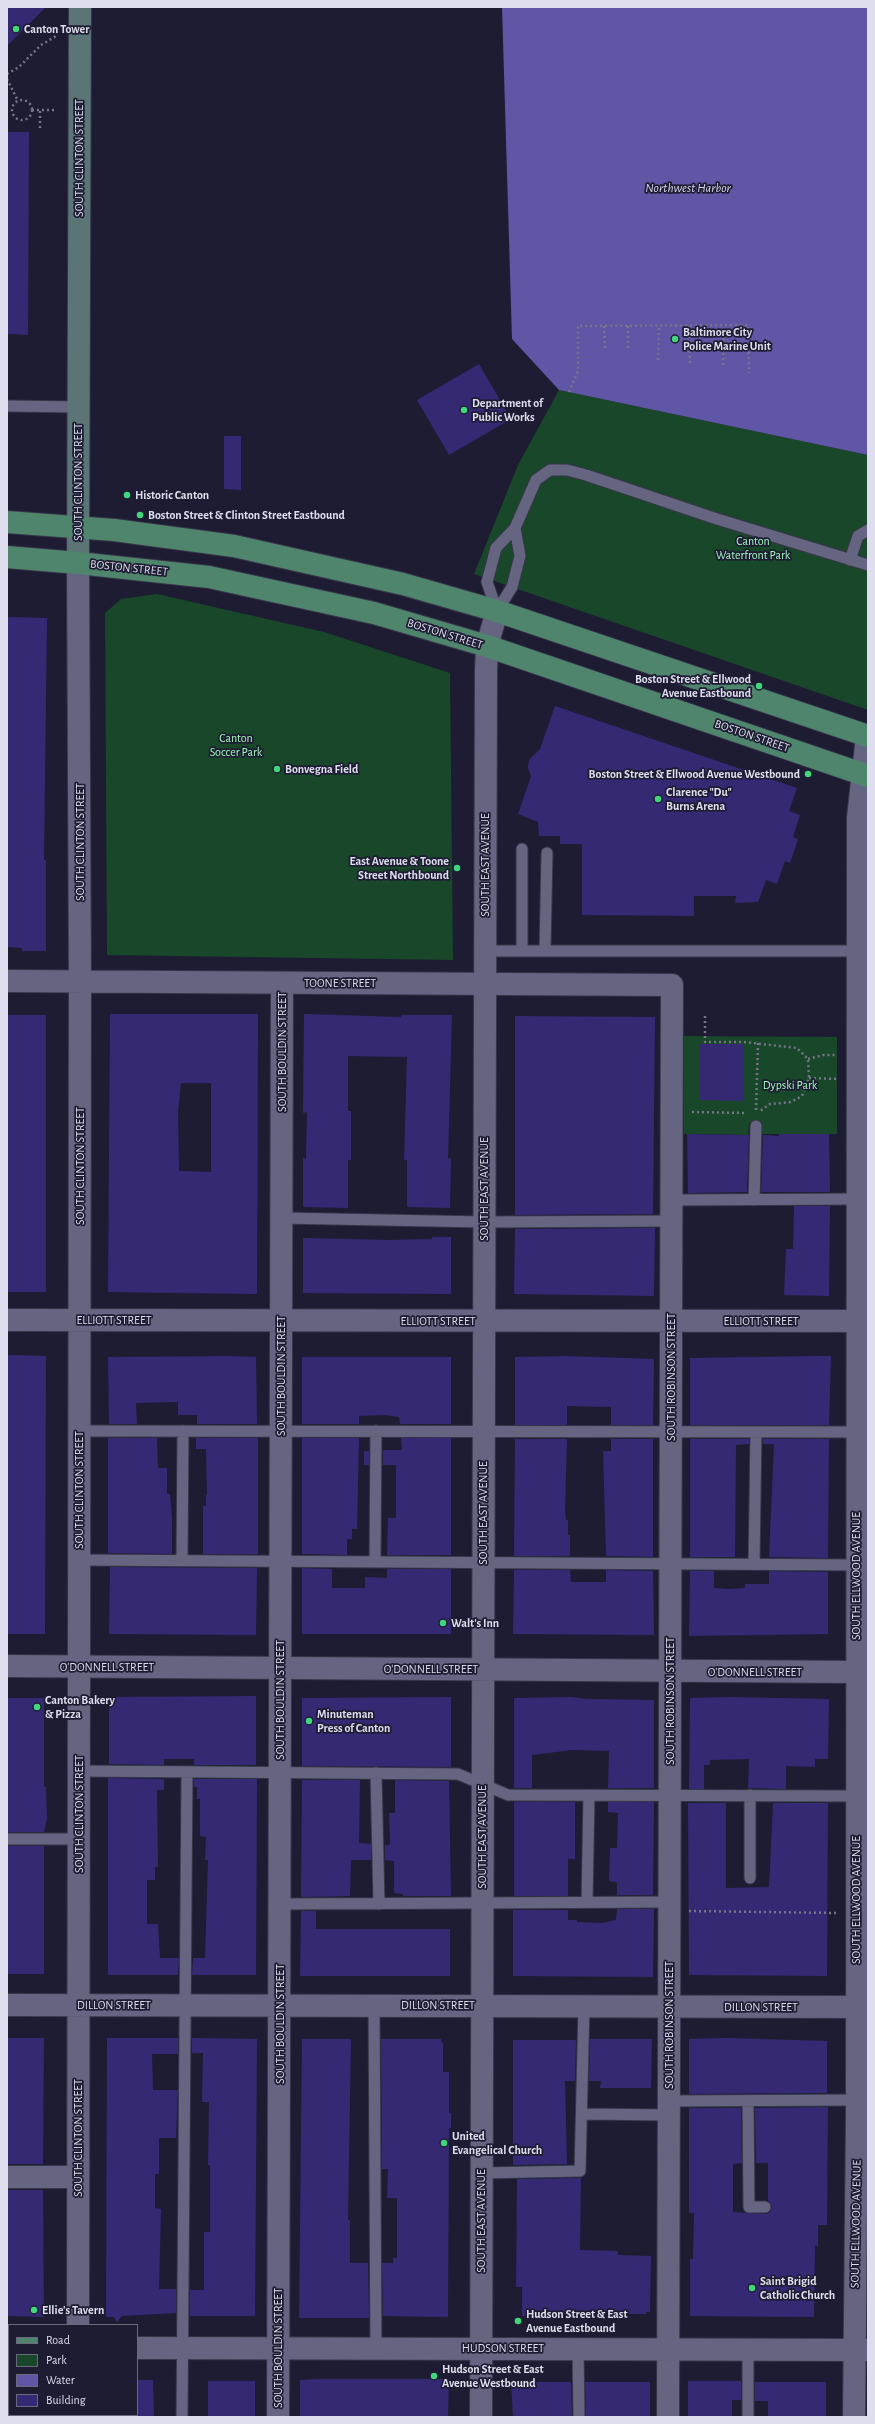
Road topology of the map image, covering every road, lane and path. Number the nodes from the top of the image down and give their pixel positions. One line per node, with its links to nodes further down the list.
1 (80, 7): 23 (main road, SOUTH CLINTON STREET)
2 (61, 35): 3 (path)
3 (7, 74)
4 (7, 79): 5 (path)
5 (18, 101): 6 (path); 6 (path)
6 (32, 110): 7 (path)
7 (40, 110): 8 (path); 9 (path)
8 (55, 110)
9 (40, 128)
10 (724, 325): 14 (path); 18 (path); 20 (path)
11 (604, 326): 12 (path); 15 (path); 21 (path)
12 (628, 326): 13 (path); 16 (path)
13 (659, 326): 14 (path); 17 (path)
14 (689, 326): 19 (path)
15 (605, 348)
16 (628, 350)
17 (658, 360)
18 (723, 365)
19 (690, 366)
20 (749, 373)
21 (569, 392)
22 (7, 406): 23 (lane)
23 (78, 406): 25 (main road, SOUTH CLINTON STREET)
24 (7, 522): 25 (main road)
25 (78, 527): 30 (main road, SOUTH CLINTON STREET); 32 (main road)
26 (515, 528): 29 (lane); 32 (lane); 32 (lane)
27 (868, 530): 29 (lane)
28 (7, 557): 30 (main road, BOSTON STREET)
29 (850, 560): 31 (lane)
30 (78, 562): 33 (main road, BOSTON STREET); 43 (street, SOUTH CLINTON STREET)
31 (868, 565)
32 (497, 611): 33 (street, SOUTH EAST AVENUE); 34 (main road)
33 (487, 646): 35 (main road, BOSTON STREET); 39 (street, SOUTH EAST AVENUE)
34 (868, 733): 35 (street, SOUTH ELLWOOD AVENUE)
35 (865, 775): 41 (street, SOUTH ELLWOOD AVENUE)
36 (522, 849): 40 (lane)
37 (547, 853): 38 (lane)
38 (545, 950): 40 (lane); 41 (lane)
39 (485, 951): 40 (lane); 45 (street, SOUTH EAST AVENUE)
40 (522, 951)
41 (858, 951): 56 (street, SOUTH ELLWOOD AVENUE)
42 (7, 981): 43 (street, TOONE STREET)
43 (80, 982): 44 (street, TOONE STREET); 63 (street, SOUTH CLINTON STREET)
44 (282, 983): 45 (street, TOONE STREET); 59 (street, SOUTH BOULDIN STREET)
45 (485, 984): 46 (street, TOONE STREET); 61 (street, SOUTH EAST AVENUE)
46 (672, 985): 53 (street, SOUTH ROBINSON STREET)
47 (705, 1016): 48 (path)
48 (758, 1043): 50 (path); 54 (path)
49 (839, 1055): 50 (path)
50 (808, 1059): 51 (path)
51 (809, 1078): 52 (path); 54 (path)
52 (839, 1079)
53 (672, 1112): 54 (path); 58 (street, SOUTH ROBINSON STREET)
54 (756, 1113)
55 (756, 1126): 57 (lane)
56 (863, 1199): 57 (lane); 60 (street, SOUTH ELLWOOD AVENUE)
57 (754, 1200): 58 (lane)
58 (672, 1211): 61 (lane); 66 (street, SOUTH ROBINSON STREET)
59 (282, 1218): 61 (lane); 64 (street, SOUTH BOULDIN STREET)
60 (863, 1221): 67 (street, SOUTH ELLWOOD AVENUE)
61 (484, 1222): 65 (street, SOUTH EAST AVENUE)
62 (7, 1320): 63 (street, ELLIOTT STREET)
63 (80, 1320): 64 (street, ELLIOTT STREET); 68 (street, SOUTH CLINTON STREET)
64 (282, 1321): 65 (street, ELLIOTT STREET); 70 (street, SOUTH BOULDIN STREET)
65 (484, 1321): 66 (street, ELLIOTT STREET); 71 (street, SOUTH EAST AVENUE)
66 (672, 1321): 67 (street, ELLIOTT STREET); 73 (street, SOUTH ROBINSON STREET)
67 (863, 1321): 75 (street, SOUTH ELLWOOD AVENUE)
68 (79, 1431): 69 (lane); 77 (street, SOUTH CLINTON STREET)
69 (183, 1431): 70 (lane); 78 (lane)
70 (281, 1431): 72 (lane); 79 (street, SOUTH BOULDIN STREET)
71 (483, 1431): 72 (lane); 73 (lane); 81 (street, SOUTH EAST AVENUE)
72 (376, 1432): 80 (lane)
73 (671, 1432): 74 (lane); 82 (street, SOUTH ROBINSON STREET)
74 (756, 1432): 75 (lane); 83 (lane)
75 (863, 1432): 76 (street, SOUTH ELLWOOD AVENUE)
76 (862, 1523): 84 (street, SOUTH ELLWOOD AVENUE)
77 (79, 1560): 78 (lane); 87 (street, SOUTH CLINTON STREET)
78 (182, 1560): 79 (lane)
79 (280, 1561): 80 (lane); 88 (street, SOUTH BOULDIN STREET)
80 (374, 1562): 81 (lane)
81 (483, 1562): 82 (lane); 89 (street, SOUTH EAST AVENUE)
82 (671, 1564): 83 (lane); 90 (street, SOUTH ROBINSON STREET)
83 (754, 1564): 84 (lane)
84 (856, 1565): 85 (street, SOUTH ELLWOOD AVENUE)
85 (862, 1620): 91 (street, SOUTH ELLWOOD AVENUE)
86 (7, 1666): 87 (street, O'DONNELL STREET)
87 (79, 1667): 88 (street, O'DONNELL STREET); 93 (street, SOUTH CLINTON STREET)
88 (280, 1668): 89 (street, O'DONNELL STREET); 95 (street, SOUTH BOULDIN STREET)
89 (483, 1670): 90 (street, O'DONNELL STREET); 97 (street, SOUTH EAST AVENUE)
90 (670, 1671): 91 (street, O'DONNELL STREET); 99 (street, SOUTH ROBINSON STREET)
91 (856, 1672): 92 (street, SOUTH ELLWOOD AVENUE)
92 (862, 1719): 101 (street, SOUTH ELLWOOD AVENUE)
93 (79, 1771): 94 (lane); 104 (street, SOUTH CLINTON STREET)
94 (187, 1772): 95 (lane); 114 (lane)
95 (280, 1773): 96 (lane); 108 (street, SOUTH BOULDIN STREET)
96 (376, 1773): 97 (lane); 109 (lane)
97 (482, 1784): 98 (lane); 107 (street, SOUTH EAST AVENUE)
98 (589, 1795): 99 (lane); 106 (lane)
99 (670, 1795): 100 (lane); 110 (street, SOUTH ROBINSON STREET)
100 (750, 1795): 101 (lane); 105 (lane)
101 (856, 1796): 102 (street, SOUTH ELLWOOD AVENUE)
102 (862, 1838): 111 (street, SOUTH ELLWOOD AVENUE)
103 (7, 1839): 104 (lane)
104 (79, 1839): 113 (street, SOUTH CLINTON STREET)
105 (750, 1878)
106 (587, 1902): 107 (lane); 110 (lane)
107 (482, 1903): 109 (lane); 117 (street, SOUTH EAST AVENUE)
108 (280, 1904): 109 (lane); 115 (street, SOUTH BOULDIN STREET)
109 (379, 1904)
110 (670, 1906): 111 (path); 119 (street, SOUTH ROBINSON STREET)
111 (856, 1914): 120 (street, SOUTH ELLWOOD AVENUE)
112 (7, 2005): 113 (street, DILLON STREET)
113 (78, 2005): 114 (street, DILLON STREET); 127 (street, SOUTH CLINTON STREET)
114 (186, 2005): 115 (street, DILLON STREET); 131 (lane)
115 (280, 2005): 116 (street, DILLON STREET); 132 (street, SOUTH BOULDIN STREET)
116 (374, 2005): 117 (street, DILLON STREET); 133 (lane)
117 (481, 2006): 118 (street, DILLON STREET); 125 (street, SOUTH EAST AVENUE)
118 (584, 2006): 119 (street, DILLON STREET); 124 (lane)
119 (670, 2006): 120 (street, DILLON STREET); 122 (street, SOUTH ROBINSON STREET)
120 (862, 2007): 123 (street, SOUTH ELLWOOD AVENUE)
121 (748, 2101): 122 (lane); 123 (lane); 128 (lane)
122 (669, 2108): 124 (lane); 136 (street, SOUTH ROBINSON STREET)
123 (860, 2109): 138 (street, SOUTH ELLWOOD AVENUE)
124 (583, 2114): 125 (lane)
125 (481, 2173): 134 (street, SOUTH EAST AVENUE)
126 (7, 2177): 127 (street)
127 (78, 2177): 129 (street, SOUTH CLINTON STREET)
128 (765, 2207)
129 (78, 2324)
130 (138, 2348): 131 (street, HUDSON STREET)
131 (183, 2348): 132 (street, HUDSON STREET); 139 (lane)
132 (278, 2348): 133 (street, HUDSON STREET); 140 (street, SOUTH BOULDIN STREET)
133 (376, 2348): 134 (street, HUDSON STREET)
134 (480, 2348): 135 (street, HUDSON STREET); 141 (street, SOUTH EAST AVENUE)
135 (578, 2348): 136 (street, HUDSON STREET); 142 (lane)
136 (669, 2349): 137 (street, HUDSON STREET); 143 (street, SOUTH ROBINSON STREET)
137 (748, 2349): 138 (street, HUDSON STREET); 144 (lane)
138 (861, 2350): 145 (street, SOUTH ELLWOOD AVENUE)
139 (182, 2417)
140 (278, 2417)
141 (481, 2417)
142 (579, 2417)
143 (668, 2417)
144 (748, 2417)
145 (854, 2417)

